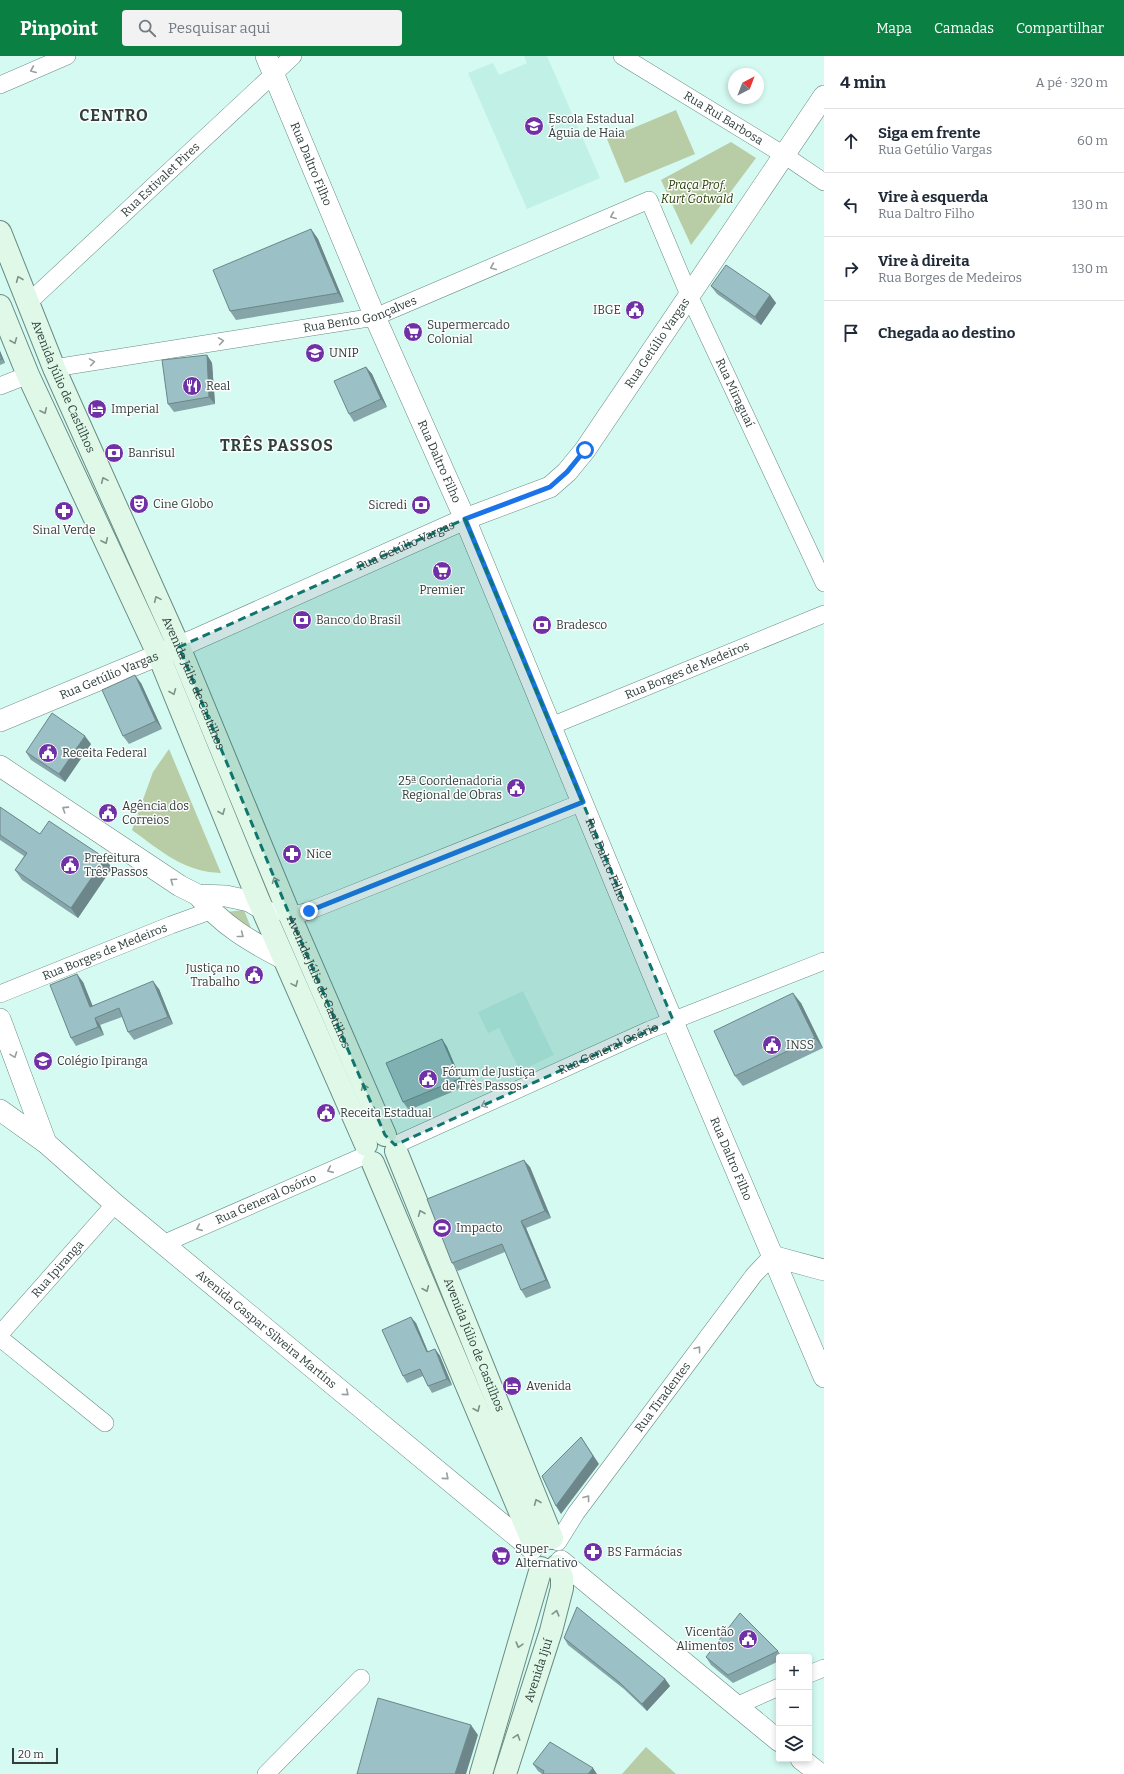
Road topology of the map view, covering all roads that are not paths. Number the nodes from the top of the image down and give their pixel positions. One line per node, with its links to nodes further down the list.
1 (67, 56): 5 (street, one-way to 5)
2 (293, 56): 4 (street, Rua Estivalet Pires)
3 (622, 56): 7 (street, Rua Rui Barbosa)
4 (270, 64): 12 (street, Rua Estivalet Pires); 14 (street, Rua Daltro Filho)
5 (0, 85)
6 (824, 96): 7 (street, Rua Getúlio Vargas)
7 (784, 155): 8 (street, Rua Rui Barbosa); 11 (street, Rua Getúlio Vargas)
8 (824, 182)
9 (649, 200): 11 (street, Rua Miraguaí); 14 (street, Rua Bento Gonçalves, one-way to 14)
10 (0, 232): 12 (main road, Avenida Júlio de Castilhos, one-way to 10)
11 (689, 295): 18 (street, Rua Getúlio Vargas); 19 (street, Rua Miraguaí)
12 (28, 303): 15 (main road, Avenida Júlio de Castilhos)
13 (0, 306): 16 (main road, Avenida Júlio de Castilhos, one-way to 16)
14 (375, 317): 15 (street, Rua Bento Gonçalves, one-way to 14); 18 (street, Rua Daltro Filho)
15 (54, 368): 16 (main road); 21 (main road, Avenida Júlio de Castilhos, one-way to 15)
16 (28, 375): 17 (street); 22 (main road, Avenida Júlio de Castilhos, one-way to 22)
17 (0, 386)
18 (465, 519): 21 (street, Rua Getúlio Vargas); 24 (street, Rua Daltro Filho)
19 (824, 583)
20 (824, 614): 24 (street, Rua Borges de Medeiros)
21 (179, 647): 22 (street, Rua Getúlio Vargas); 29 (main road, Avenida Júlio de Castilhos, one-way to 21)
22 (158, 656): 23 (street, Rua Getúlio Vargas); 28 (main road, Avenida Júlio de Castilhos, one-way to 28)
23 (0, 721)
24 (551, 726): 26 (street, Rua Daltro Filho)
25 (0, 766): 27 (street, one-way to 25)
26 (583, 802): 29 (street); 34 (street, Rua Daltro Filho)
27 (204, 903): 28 (street); 30 (street, one-way to 30); 32 (street, Rua Borges de Medeiros)
28 (263, 910): 29 (street); 30 (main road, Avenida Júlio de Castilhos)
29 (290, 916): 37 (main road, Avenida Júlio de Castilhos, one-way to 29)
30 (284, 959): 37 (main road, Avenida Júlio de Castilhos, one-way to 37)
31 (824, 961): 34 (street, Rua General Osório)
32 (0, 994)
33 (0, 1019): 36 (street, one-way to 36)
34 (673, 1020): 37 (street, Rua General Osório, one-way to 37); 41 (street, Rua Daltro Filho)
35 (0, 1110): 36 (street, Avenida Gaspar Silveira Martins)
36 (46, 1143): 38 (street, Avenida Gaspar Silveira Martins)
37 (380, 1149): 39 (street, Rua General Osório, one-way to 39); 40 (main road, Avenida Júlio de Castilhos, one-way to 37); 42 (main road, Avenida Júlio de Castilhos)
38 (116, 1204): 39 (street, Avenida Gaspar Silveira Martins); 44 (street, Rua Ipiranga)
39 (165, 1243): 48 (street, Avenida Gaspar Silveira Martins, one-way to 48)
40 (436, 1250): 42 (main road); 48 (main road, Avenida Júlio de Castilhos, one-way to 40)
41 (772, 1256): 43 (street); 46 (street, Rua Daltro Filho); 48 (street, Rua Tiradentes, one-way to 41)
42 (414, 1260): 48 (main road, Avenida Júlio de Castilhos, one-way to 48)
43 (824, 1270)
44 (0, 1334)
45 (0, 1338): 47 (street)
46 (824, 1377)
47 (105, 1423)
48 (548, 1553): 53 (street, Avenida Gaspar Silveira Martins); 57 (main road, Avenida Ijuí, one-way to 57); 58 (main road, Avenida Ijuí, one-way to 48)
49 (824, 1668): 50 (street)
50 (812, 1673)
51 (361, 1678): 56 (street)
52 (776, 1688): 53 (street)
53 (736, 1706): 54 (street, Avenida Gaspar Silveira Martins)
54 (776, 1739)
55 (806, 1762): 59 (street)
56 (266, 1774)
57 (481, 1774)
58 (505, 1774)
59 (820, 1774)

